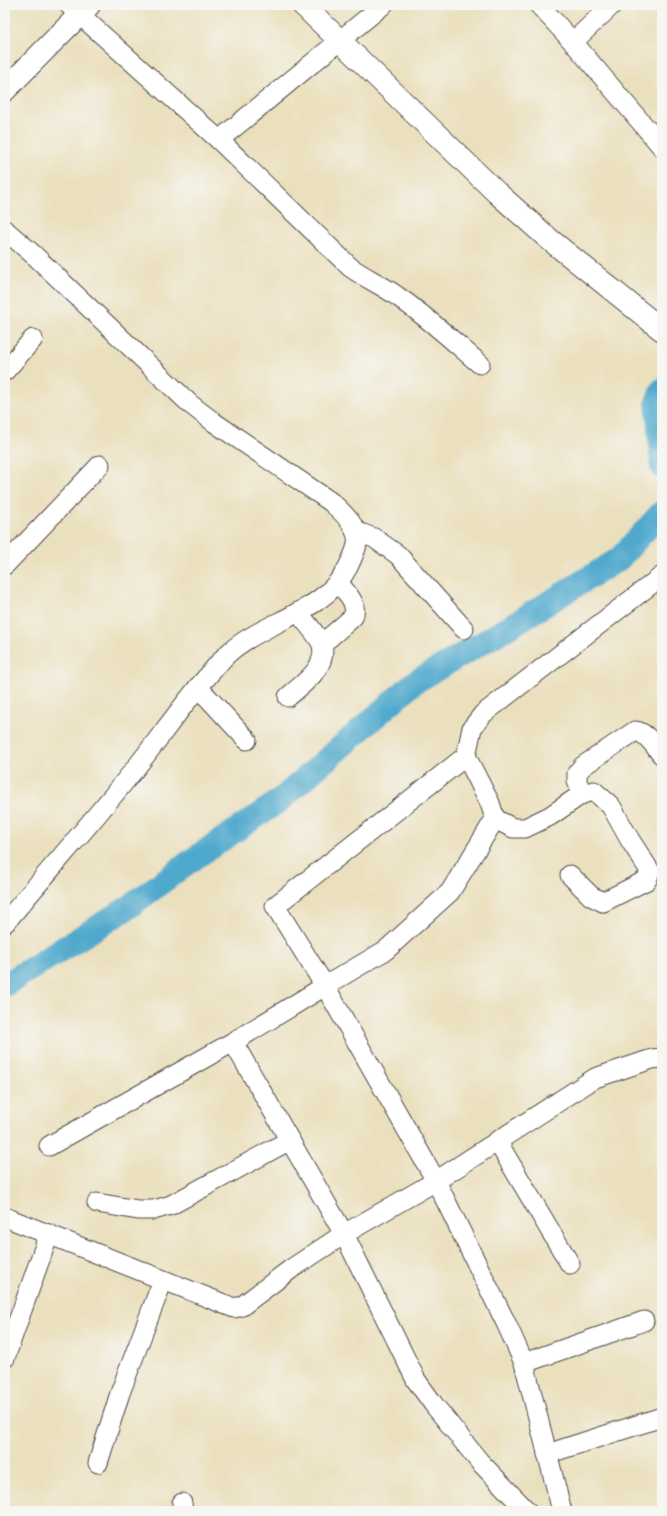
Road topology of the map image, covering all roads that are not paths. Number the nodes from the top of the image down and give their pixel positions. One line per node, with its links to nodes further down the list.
1 (303, 5): 6 (street)
2 (383, 5): 6 (street)
3 (539, 5): 7 (street)
4 (612, 5): 7 (street)
5 (79, 8): 8 (street); 9 (street)
6 (339, 40): 9 (street); 12 (street)
7 (573, 42): 10 (street)
8 (5, 90)
9 (219, 140): 14 (street)
10 (662, 147)
11 (5, 230): 17 (street)
12 (662, 330)
13 (33, 340): 15 (street)
14 (480, 364)
15 (5, 371)
16 (100, 465): 18 (street)
17 (355, 531): 20 (street); 22 (street)
18 (5, 565)
19 (662, 576): 28 (street)
20 (338, 582): 21 (street); 23 (street)
21 (298, 612): 23 (street); 24 (street)
22 (464, 629)
23 (322, 644): 25 (street)
24 (198, 687): 26 (street); 32 (street)
25 (288, 697)
26 (247, 740)
27 (662, 755): 29 (street)
28 (466, 756): 30 (street); 33 (street)
29 (582, 794): 30 (street); 31 (street)
30 (495, 819): 33 (street)
31 (570, 875)
32 (5, 923)
33 (325, 986): 34 (street); 39 (street)
34 (233, 1042): 36 (street); 38 (street)
35 (662, 1058): 37 (street)
36 (290, 1140): 40 (street); 43 (street)
37 (497, 1141): 39 (street); 44 (street)
38 (49, 1146)
39 (436, 1181): 43 (street); 48 (street)
40 (97, 1203)
41 (5, 1217): 42 (street)
42 (49, 1234): 45 (street); 47 (street)
43 (344, 1234): 45 (street); 52 (street)
44 (570, 1264)
45 (163, 1280): 51 (street)
46 (644, 1321): 48 (street)
47 (5, 1358)
48 (524, 1363): 50 (street)
49 (662, 1417): 50 (street)
50 (547, 1454): 53 (street)
51 (98, 1463)
52 (527, 1511)
53 (562, 1511)

